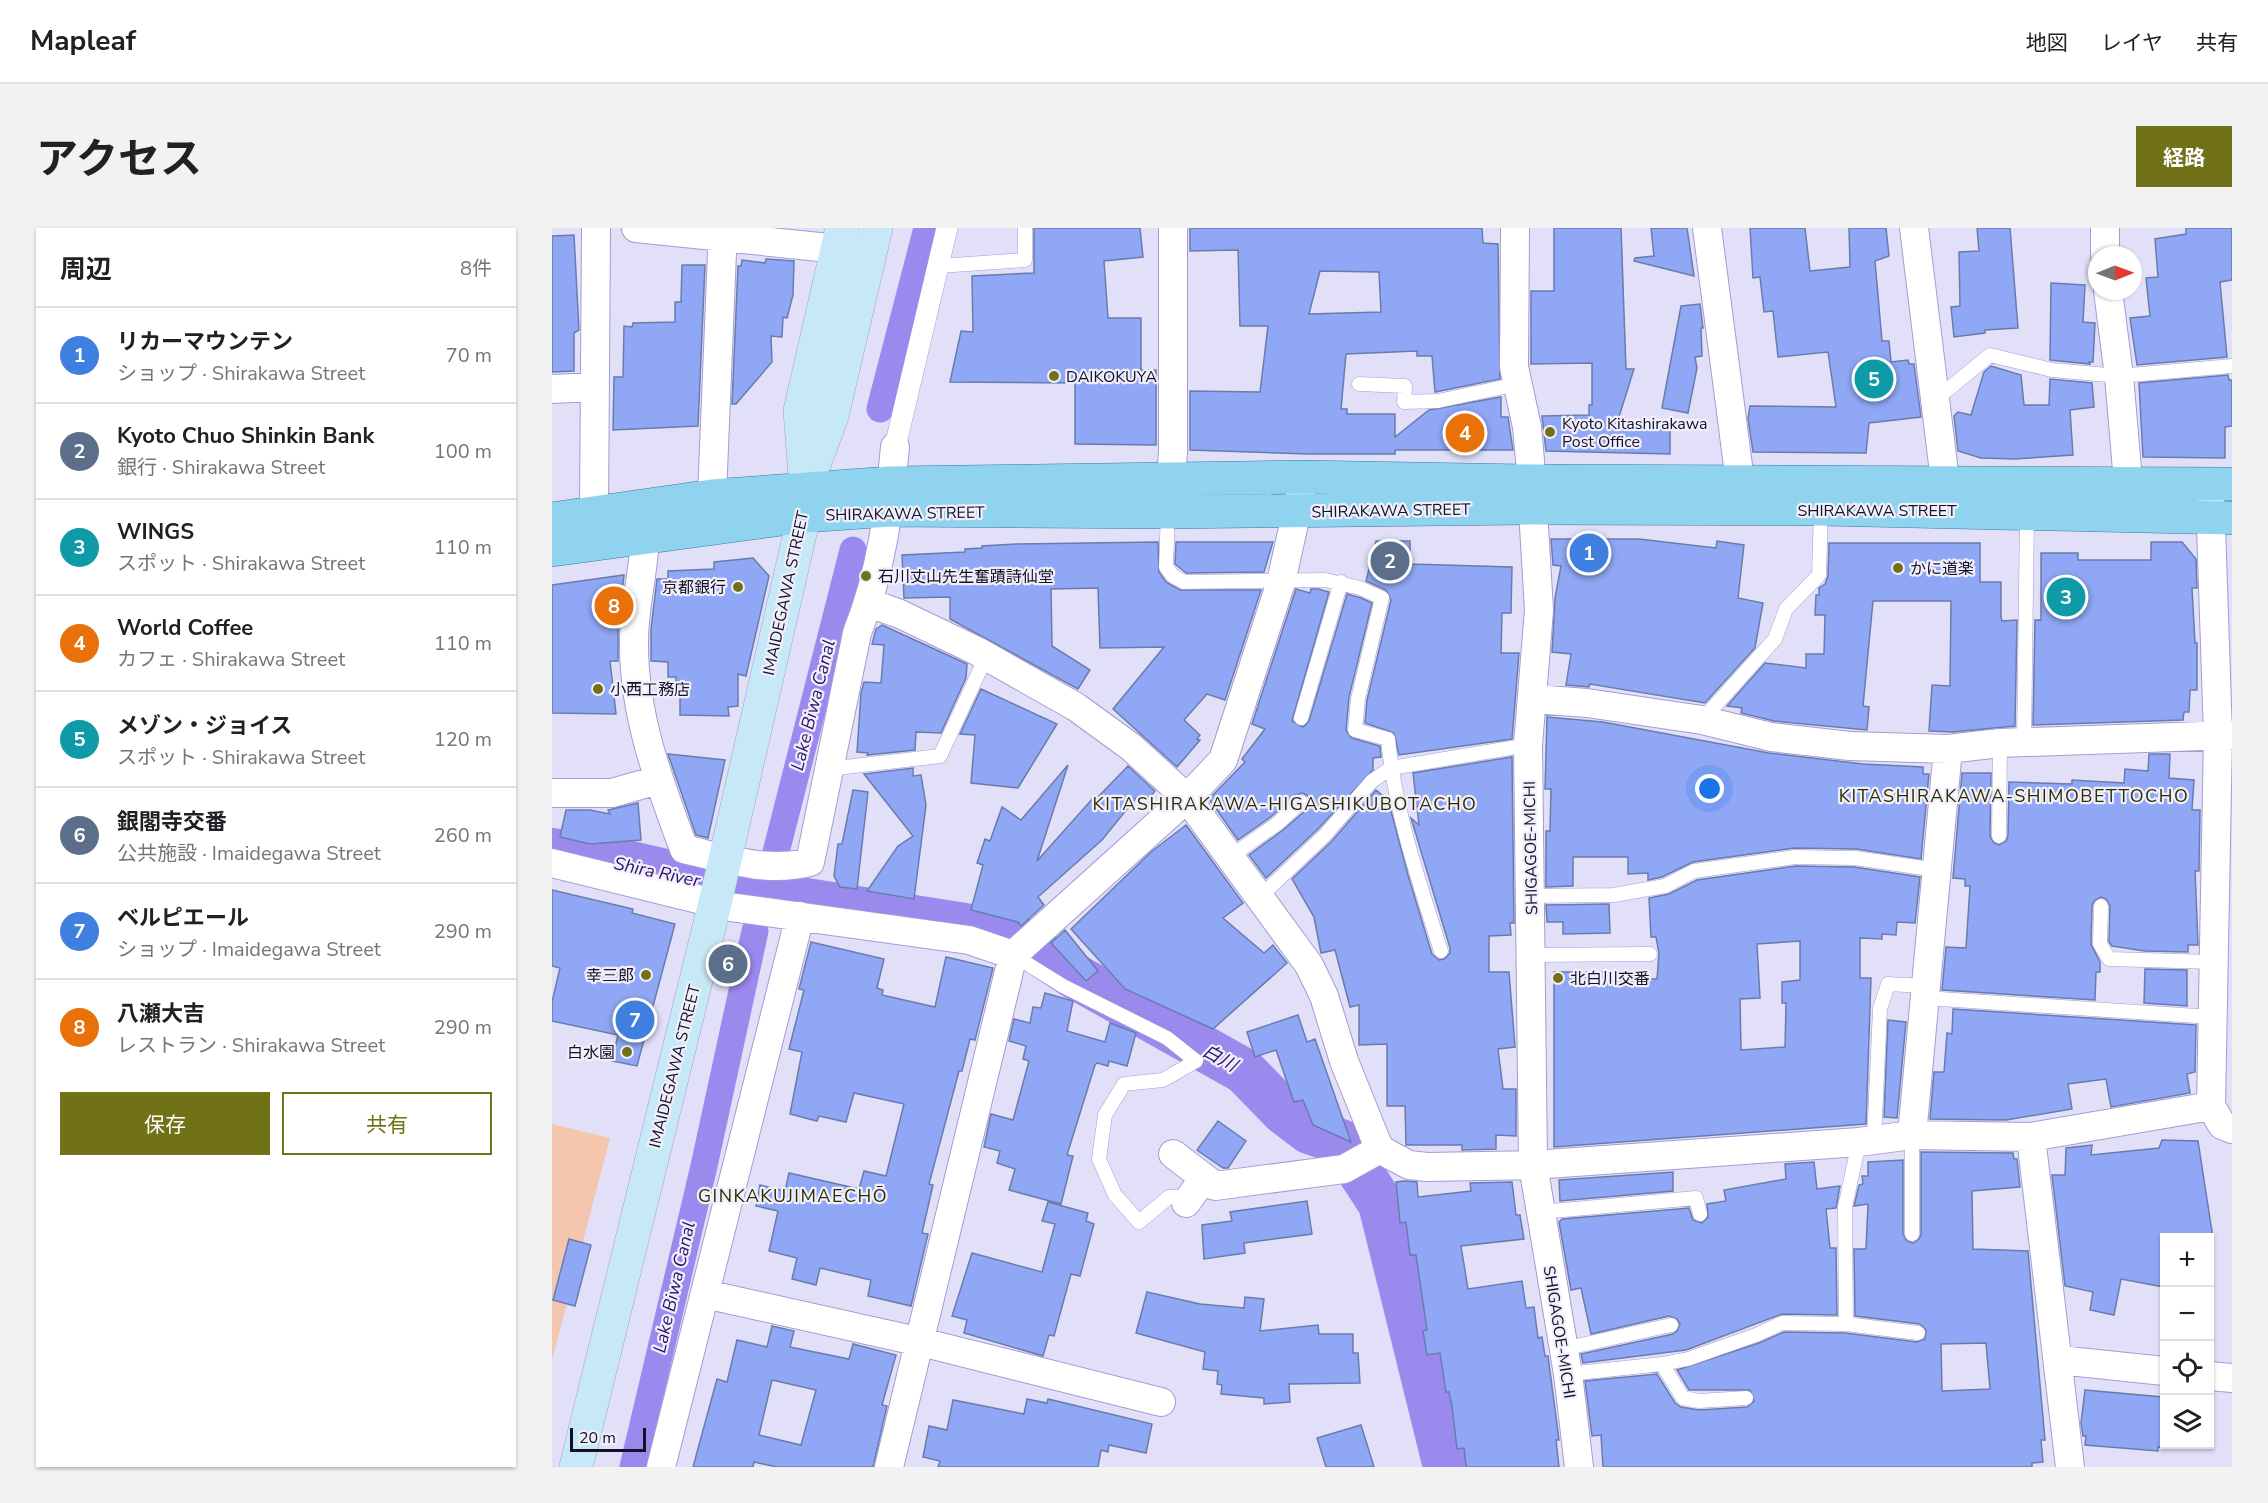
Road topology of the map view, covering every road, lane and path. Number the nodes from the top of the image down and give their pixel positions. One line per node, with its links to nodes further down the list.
1 (596, 228): 20 (street)
2 (636, 228): 10 (street)
3 (947, 228): 14 (street)
4 (1025, 228): 14 (lane)
5 (1173, 228): 25 (street)
6 (1515, 228): 19 (street, SHIGAGOE-MICHI)
7 (1707, 228): 28 (street)
8 (1914, 228): 22 (street)
9 (2105, 228): 13 (street)
10 (722, 232): 11 (street); 29 (street)
11 (840, 238): 12 (street); 33 (main road, IMAIDEGAWA STREET)
12 (873, 240): 33 (main road, IMAIDEGAWA STREET)
13 (2105, 246)
14 (939, 266): 23 (street)
15 (2109, 300): 17 (street)
16 (2232, 366): 17 (lane)
17 (2119, 376): 22 (lane); 32 (street)
18 (1359, 384): 19 (lane)
19 (1518, 384): 27 (street, SHIGAGOE-MICHI)
20 (595, 387): 21 (street); 35 (street)
21 (552, 389)
22 (1935, 400): 30 (street)
23 (895, 447): 31 (street)
24 (1304, 477): 25 (main road, SHIRAKAWA STREET); 27 (main road, SHIRAKAWA STREET); 36 (street)
25 (1173, 478): 31 (main road, SHIRAKAWA STREET); 37 (street)
26 (2221, 484): 32 (main road, SHIRAKAWA STREET); 39 (street)
27 (1534, 495): 28 (main road, SHIRAKAWA STREET); 36 (main road, SHIRAKAWA STREET); 47 (street, SHIGAGOE-MICHI)
28 (1741, 495): 30 (main road, SHIRAKAWA STREET); 34 (main road, SHIRAKAWA STREET)
29 (712, 496): 33 (main road, SHIRAKAWA STREET); 35 (main road, SHIRAKAWA STREET)
30 (1946, 496): 32 (main road, SHIRAKAWA STREET); 34 (main road, SHIRAKAWA STREET); 38 (main road, SHIRAKAWA STREET)
31 (890, 497): 33 (main road, SHIRAKAWA STREET); 37 (main road, SHIRAKAWA STREET); 45 (street)
32 (2130, 500): 38 (main road, SHIRAKAWA STREET); 39 (main road, SHIRAKAWA STREET)
33 (805, 502): 41 (main road, SHIRAKAWA STREET); 64 (main road, IMAIDEGAWA STREET)
34 (1821, 509): 49 (lane)
35 (594, 511): 40 (main road, SHIRAKAWA STREET)
36 (1298, 511): 37 (main road, SHIRAKAWA STREET); 43 (street)
37 (1168, 512): 43 (lane)
38 (2027, 512): 51 (lane)
39 (2221, 518): 50 (street)
40 (552, 519)
41 (645, 536): 42 (main road, SHIRAKAWA STREET); 56 (street)
42 (552, 550)
43 (1281, 582): 44 (lane); 58 (street)
44 (1341, 582): 48 (lane); 54 (lane)
45 (869, 603): 46 (street); 55 (street)
46 (986, 657): 55 (lane); 58 (street)
47 (1533, 699): 49 (street); 52 (street, SHIGAGOE-MICHI)
48 (1301, 718)
49 (1702, 720): 53 (street)
50 (2225, 735): 51 (street); 73 (street)
51 (2012, 743): 53 (street); 60 (lane)
52 (1528, 746): 54 (lane); 66 (street, SHIGAGOE-MICHI)
53 (1948, 749): 63 (street)
54 (1391, 768): 65 (lane); 70 (lane)
55 (828, 769): 64 (street)
56 (658, 780): 57 (street); 64 (street)
57 (552, 793)
58 (1187, 798): 61 (street); 69 (street)
59 (1301, 802): 61 (lane)
60 (1999, 836)
61 (1230, 857): 65 (street)
62 (552, 863): 64 (street)
63 (1937, 870): 66 (lane); 74 (street)
64 (720, 882): 68 (street); 101 (main road, IMAIDEGAWA STREET)
65 (1261, 896): 81 (street)
66 (1530, 896): 72 (street, SHIGAGOE-MICHI)
67 (2101, 906): 73 (lane)
68 (800, 916): 69 (street); 88 (street)
69 (1022, 945): 84 (lane); 92 (street)
70 (1441, 951)
71 (1650, 954): 72 (lane)
72 (1531, 955): 83 (street, SHIGAGOE-MICHI)
73 (2214, 963): 75 (street)
74 (1925, 992): 75 (lane); 78 (street); 80 (lane)
75 (2212, 1017): 76 (street)
76 (2211, 1106): 77 (street); 79 (street)
77 (2232, 1129)
78 (1912, 1136): 79 (street); 80 (street); 87 (lane)
79 (2031, 1137): 93 (street)
80 (1866, 1141): 83 (street); 89 (lane)
81 (1376, 1152): 83 (street); 84 (street)
82 (1173, 1154): 84 (street)
83 (1533, 1165): 85 (street, SHIGAGOE-MICHI)
84 (1194, 1193)
85 (1541, 1212): 86 (lane); 94 (street, SHIGAGOE-MICHI)
86 (1700, 1214)
87 (1912, 1234)
88 (705, 1294): 92 (street); 102 (street)
89 (1846, 1324): 91 (lane); 95 (lane)
90 (1671, 1325): 94 (lane)
91 (1918, 1333)
92 (921, 1342): 100 (street); 103 (street)
93 (2059, 1360): 96 (street); 105 (street)
94 (1566, 1361): 95 (lane); 104 (street, SHIGAGOE-MICHI)
95 (1662, 1364): 99 (lane)
96 (2160, 1371)
97 (2214, 1376): 98 (street)
98 (2232, 1378)
99 (1746, 1398)
100 (1161, 1402)
101 (576, 1467)
102 (661, 1467)
103 (889, 1467)
104 (1579, 1467)
105 (2070, 1467)

